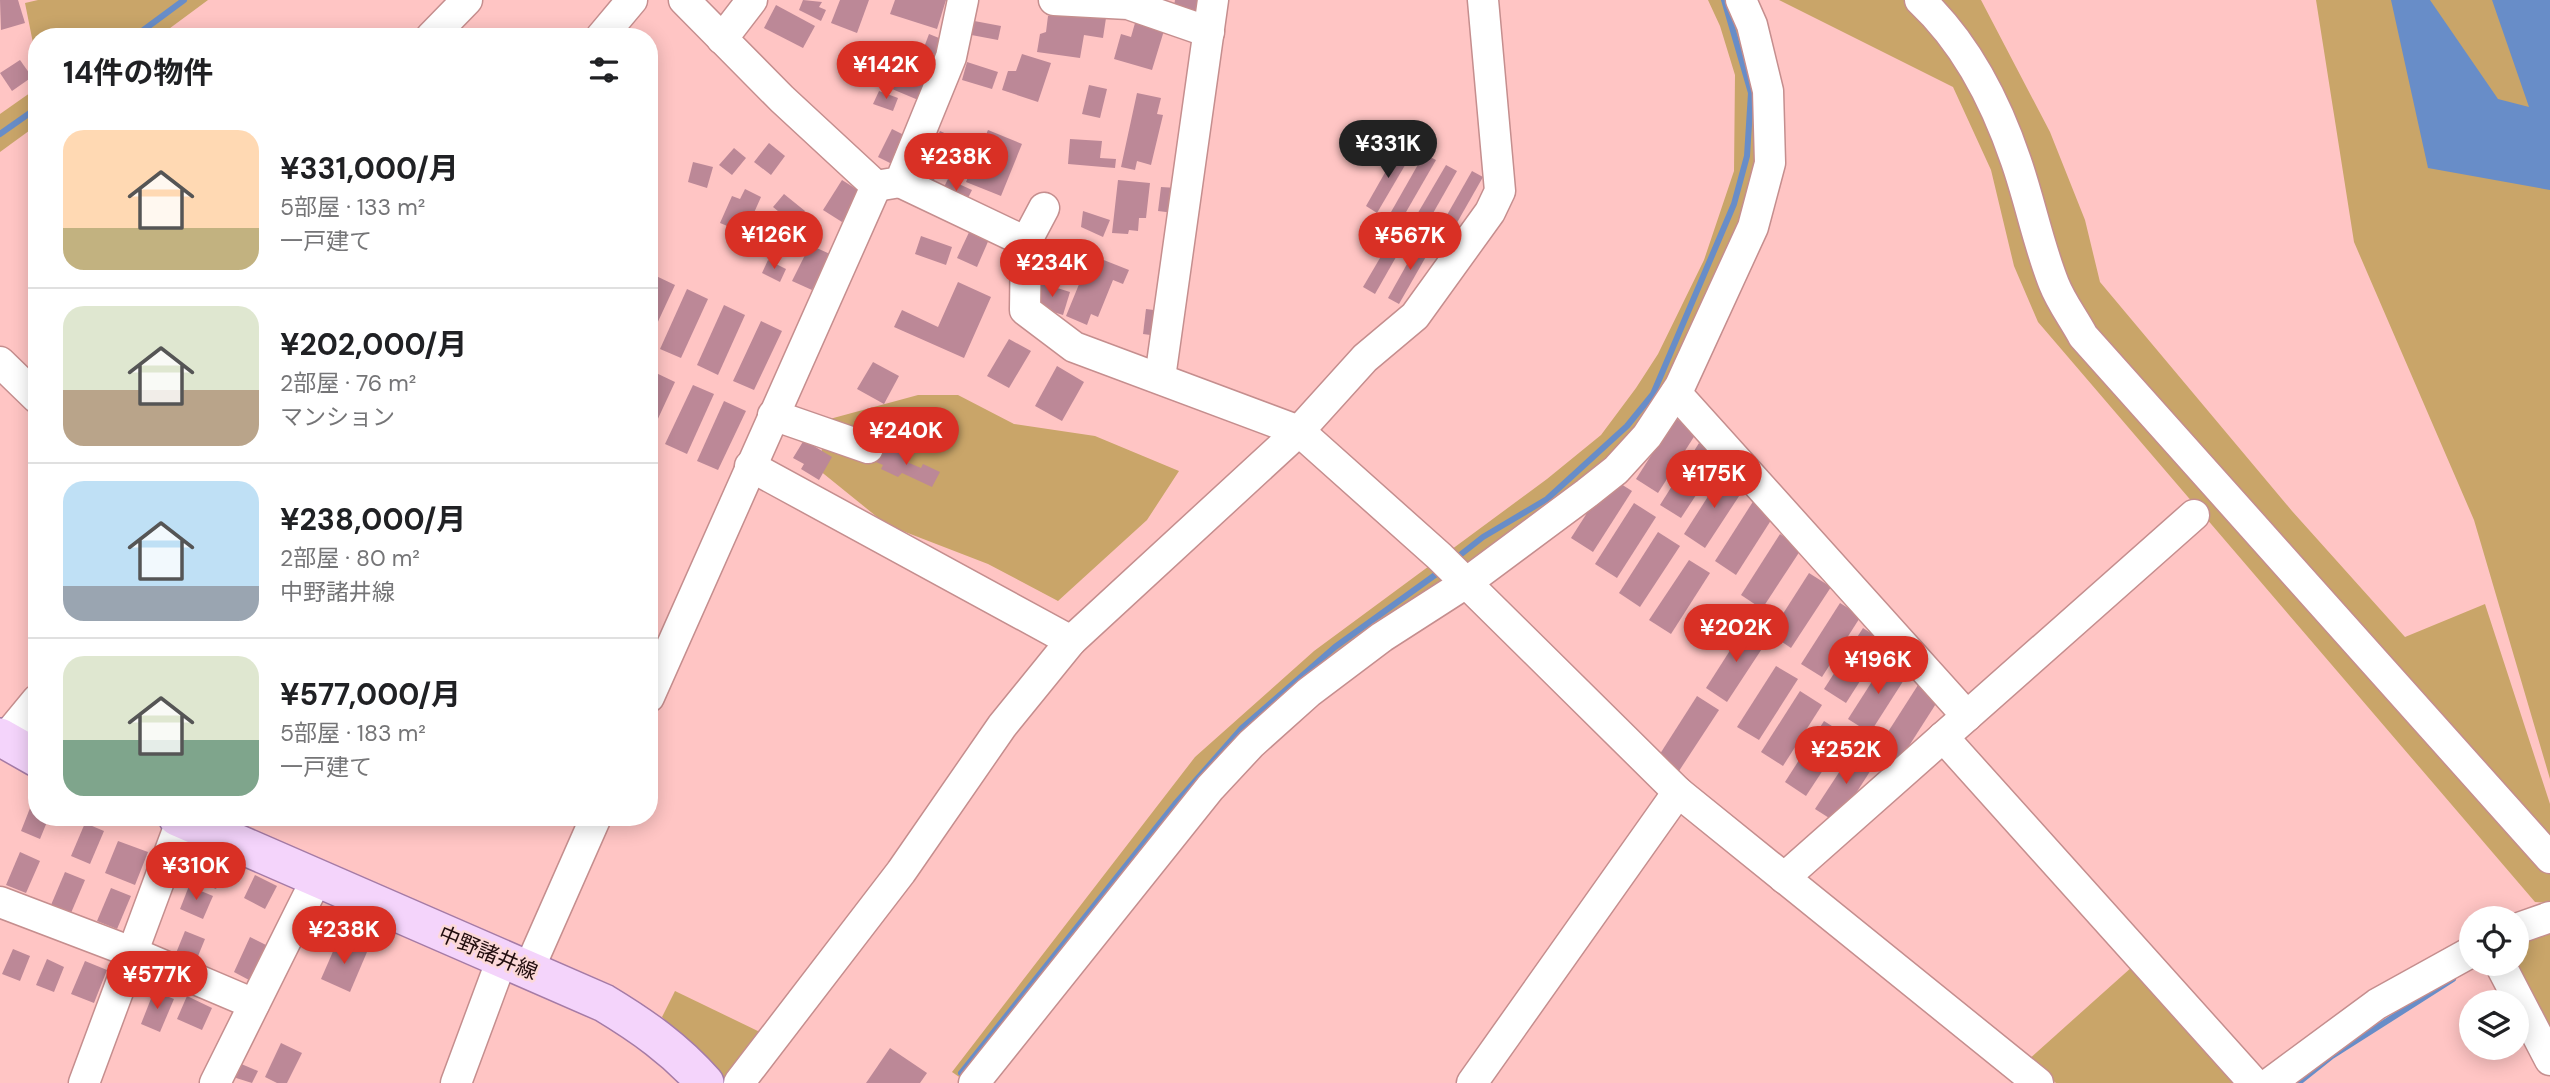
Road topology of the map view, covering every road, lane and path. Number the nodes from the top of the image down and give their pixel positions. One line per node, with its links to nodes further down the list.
1 (467, 0): 11 (street)
2 (632, 0): 12 (street)
3 (684, 0): 14 (street)
4 (752, 0): 14 (street)
5 (963, 0): 15 (street)
6 (1054, 0): 13 (street)
7 (1213, 0): 13 (street)
8 (1483, 0): 23 (street)
9 (1741, 0): 21 (street)
10 (1920, 0): 39 (street)
11 (441, 28)
12 (609, 28)
13 (1209, 32): 19 (street)
14 (722, 39): 15 (street)
15 (888, 184): 17 (street); 22 (street)
16 (1044, 208): 17 (street)
17 (1026, 242): 19 (street)
18 (0, 362): 20 (street)
19 (1160, 378): 23 (street)
20 (28, 389)
21 (1676, 393): 27 (street); 31 (street)
22 (773, 415): 24 (street); 25 (street)
23 (1299, 431): 27 (street); 28 (street)
24 (868, 448)
25 (750, 467): 28 (street); 29 (street)
26 (2194, 515): 31 (street)
27 (1465, 582): 35 (street); 56 (street)
28 (1071, 641): 55 (street)
29 (658, 677)
30 (28, 710): 33 (street)
31 (1967, 716): 32 (street)
32 (1943, 737): 40 (street); 59 (street)
33 (2, 738): 34 (main road)
34 (28, 753)
35 (1678, 792): 40 (street); 57 (street)
36 (176, 826): 45 (street)
37 (197, 826): 41 (main road, 中野諸井線)
38 (591, 826): 47 (street)
39 (2550, 858)
40 (1784, 877): 58 (street)
41 (317, 878): 47 (main road, 中野諸井線); 49 (street)
42 (0, 902): 45 (street)
43 (2550, 917): 44 (street)
44 (2529, 924)
45 (134, 953): 49 (street); 51 (street)
46 (2459, 959): 60 (street)
47 (515, 965): 53 (street); 54 (main road, 中野諸井線)
48 (2506, 976): 50 (street)
49 (254, 1004): 52 (street)
50 (2550, 1060)
51 (84, 1083)
52 (215, 1083)
53 (456, 1083)
54 (705, 1083)
55 (739, 1083)
56 (974, 1083)
57 (1472, 1083)
58 (2038, 1083)
59 (2254, 1083)
60 (2270, 1083)

